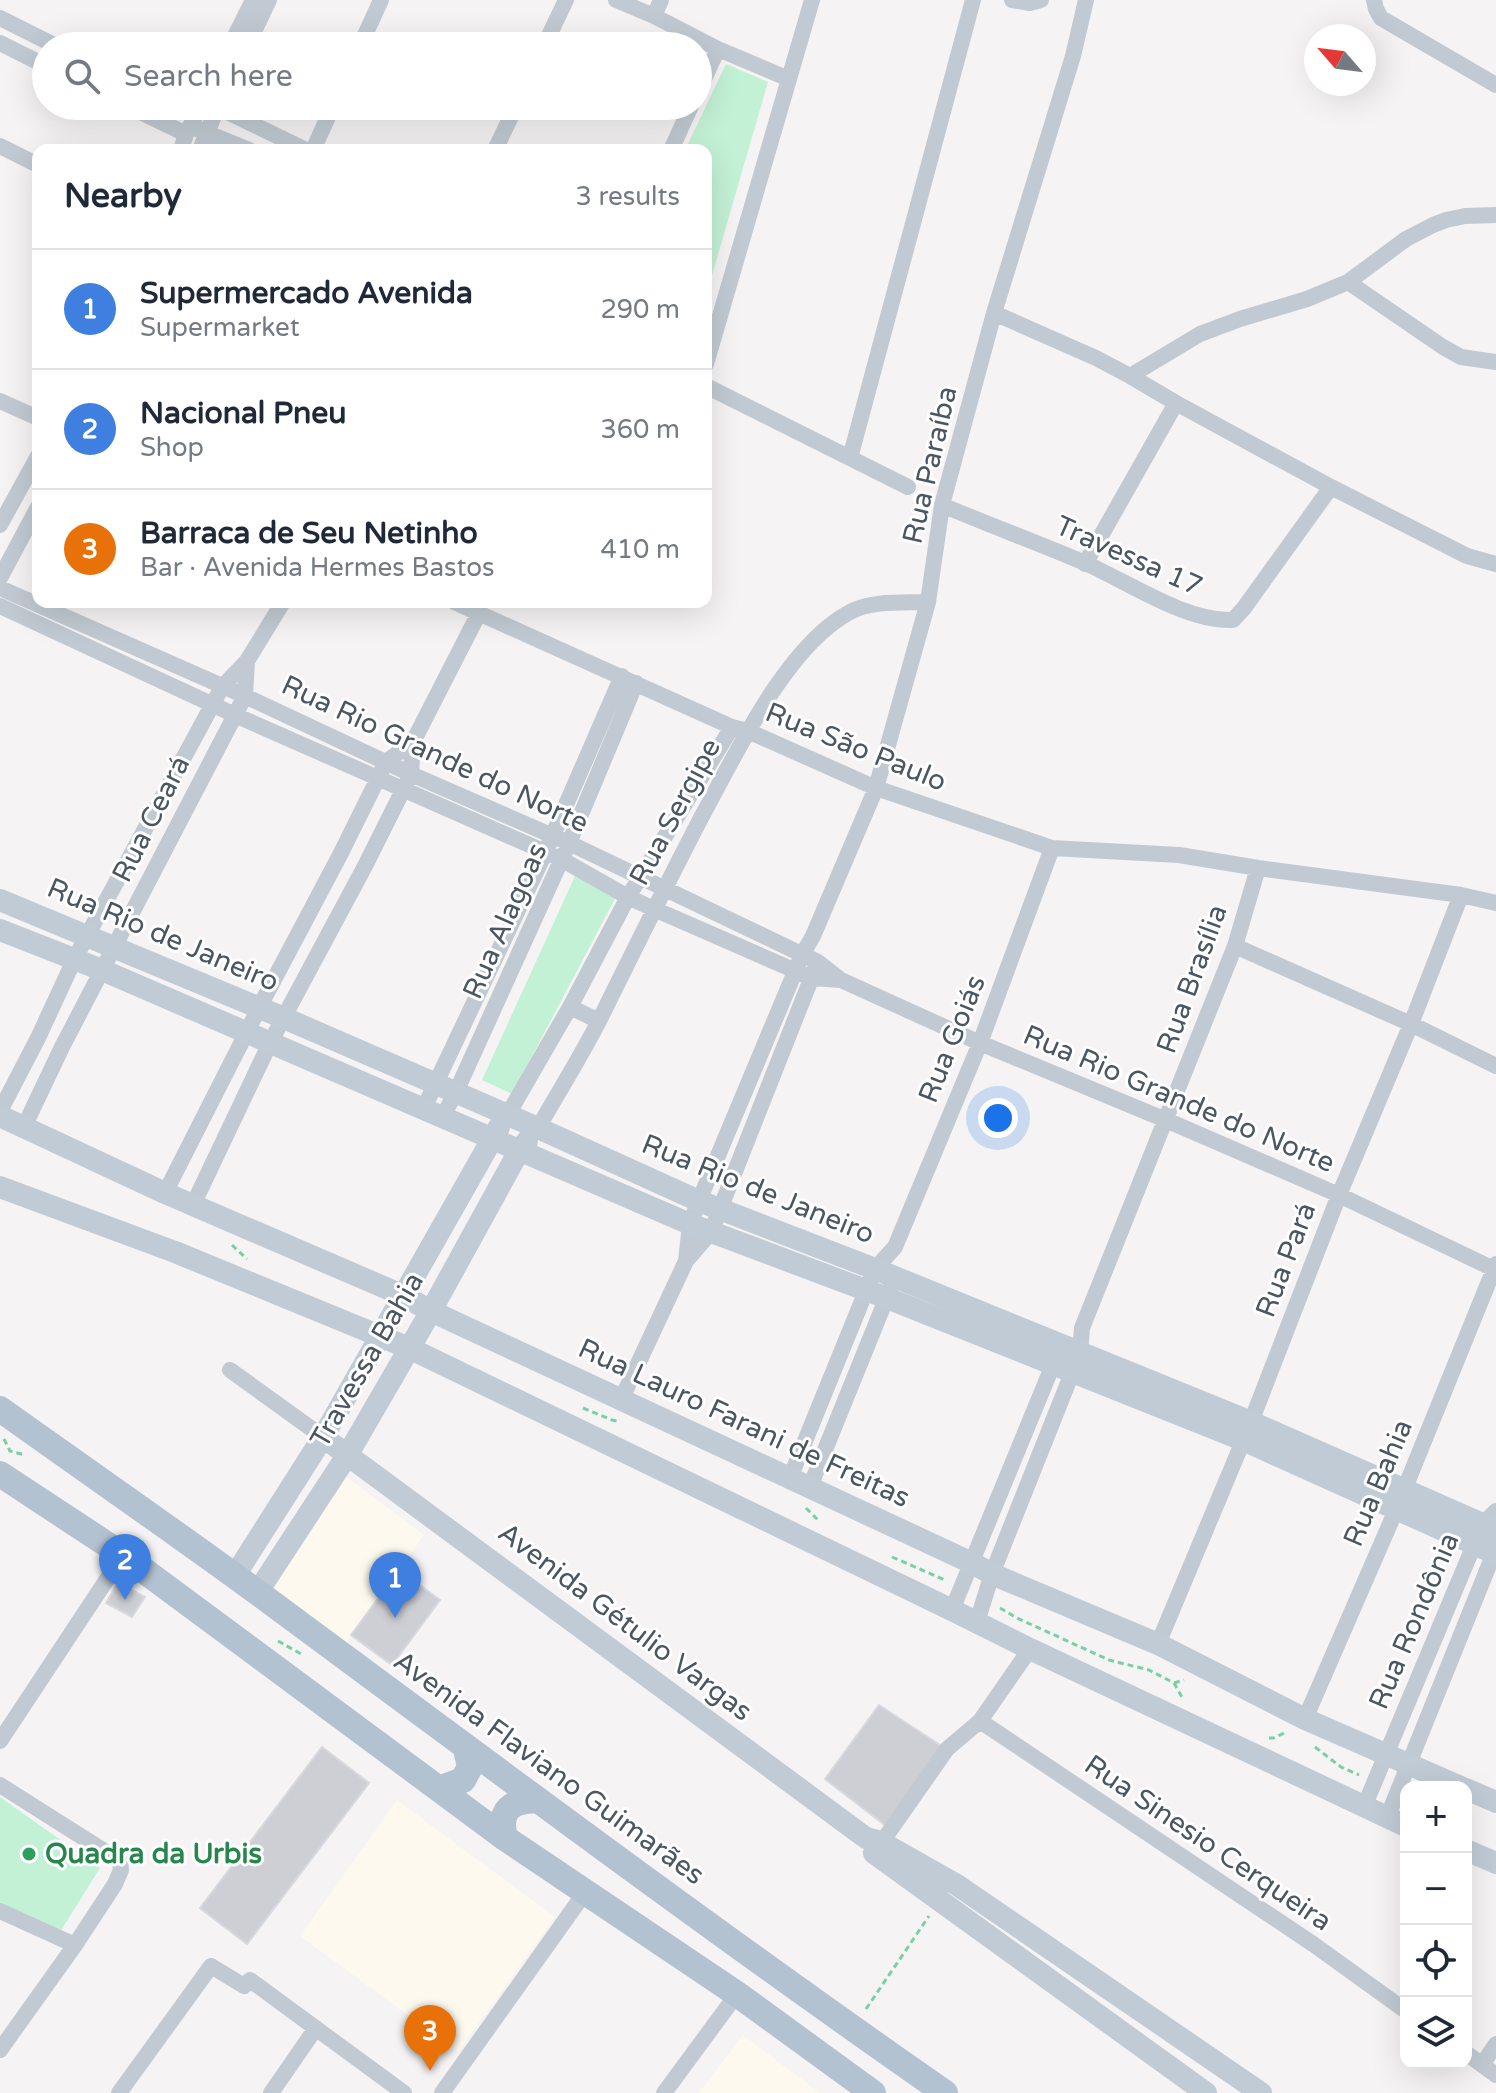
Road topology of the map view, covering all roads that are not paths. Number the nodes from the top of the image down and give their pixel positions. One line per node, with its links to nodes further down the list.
1 (253, 0): 14 (street)
2 (269, 0): 15 (street)
3 (381, 0): 16 (street)
4 (566, 0): 17 (street)
5 (616, 0): 12 (street)
6 (812, 0): 25 (street)
7 (973, 0): 51 (street)
8 (1012, 0): 9 (street)
9 (1041, 0)
10 (1086, 0): 43 (street, Rua Paraíba)
11 (1374, 0): 26 (street)
12 (657, 8): 18 (street)
13 (0, 18): 19 (street)
14 (237, 32)
15 (254, 32)
16 (366, 32)
17 (551, 32)
18 (693, 32)
19 (32, 34)
20 (0, 43): 23 (street)
21 (712, 45): 22 (street)
22 (718, 49): 24 (street); 25 (street)
23 (32, 59)
24 (712, 62)
25 (789, 79): 44 (street)
26 (1496, 85)
27 (200, 120): 33 (street)
28 (202, 120): 34 (street)
29 (203, 120): 35 (street)
30 (327, 120): 36 (street)
31 (509, 120): 37 (street)
32 (685, 120): 38 (street)
33 (200, 144)
34 (240, 144)
35 (285, 144)
36 (316, 144)
37 (498, 144)
38 (674, 144)
39 (0, 146): 40 (street)
40 (32, 162)
41 (1496, 215): 42 (street)
42 (1348, 282): 45 (street); 46 (street)
43 (994, 313): 46 (street); 55 (street, Rua Paraíba)
44 (712, 343)
45 (1496, 362)
46 (1130, 376): 49 (street)
47 (712, 389): 51 (street)
48 (0, 401): 50 (street)
49 (1176, 403): 54 (street); 58 (street)
50 (32, 415)
51 (850, 458): 53 (street)
52 (32, 467): 57 (street)
53 (908, 487)
54 (1331, 487): 58 (street, Travessa 17); 59 (street)
55 (942, 505): 58 (street, Travessa 17); 63 (street, Rua Paraíba)
56 (32, 518): 60 (street)
57 (0, 525)
58 (1085, 564)
59 (1496, 564)
60 (0, 578)
61 (0, 588): 62 (street, Rua Rio Grande do Norte)
62 (32, 602)
63 (928, 602): 76 (street, Rua Sergipe); 82 (street, Rua Paraíba)
64 (0, 606): 73 (street, Rua Rio Grande do Norte)
65 (45, 608): 71 (street, Rua Rio Grande do Norte)
66 (279, 608): 69 (street, Rua Ceará)
67 (468, 608): 68 (street, Rua São Paulo)
68 (479, 613): 70 (street, Rua São Paulo); 78 (street)
69 (247, 661): 71 (street, Rua Ceará); 72 (street, Rua Ceará)
70 (629, 680): 76 (street, Rua São Paulo); 86 (street, Rua Alagoas); 87 (street, Rua Alagoas)
71 (222, 687): 72 (street, Rua Rio Grande do Norte); 73 (street, Rua Ceará)
72 (245, 696): 74 (street, Rua Ceará); 75 (street, Rua Rio Grande do Norte)
73 (213, 704): 74 (street, Rua Rio Grande do Norte); 102 (street, Rua Ceará)
74 (235, 715): 77 (street, Rua Rio Grande do Norte); 104 (street, Rua Ceará)
75 (306, 724): 77 (street); 79 (street, Rua Rio Grande do Norte)
76 (740, 729): 82 (street, Rua São Paulo); 93 (street, Rua Sergipe); 94 (street, Rua Sergipe)
77 (297, 741): 81 (street, Rua Rio Grande do Norte)
78 (413, 742): 79 (street); 80 (street)
79 (386, 762): 80 (street, Rua Rio Grande do Norte); 81 (street)
80 (411, 774): 83 (street); 84 (street, Rua Rio Grande do Norte)
81 (378, 778): 83 (street, Rua Rio Grande do Norte); 89 (street)
82 (876, 788): 88 (street, Rua São Paulo); 101 (street, Rua Paraíba)
83 (403, 790): 85 (street, Rua Rio Grande do Norte); 91 (street)
84 (481, 804): 85 (street); 86 (street, Rua Rio Grande do Norte)
85 (474, 820): 90 (street, Rua Rio Grande do Norte)
86 (553, 837): 87 (street, Rua Rio Grande do Norte); 90 (street, Rua Alagoas)
87 (569, 843): 90 (street, Rua Alagoas); 93 (street, Rua Rio Grande do Norte)
88 (1052, 848): 92 (street, Rua São Paulo); 119 (street, Rua Goiás)
89 (341, 853): 91 (street); 112 (street)
90 (553, 856): 96 (street, Rua Rio Grande do Norte); 122 (street, Rua Alagoas)
91 (365, 866): 113 (street)
92 (1258, 868): 95 (street, Rua São Paulo); 103 (street, Rua Brasília)
93 (639, 877): 94 (street, Rua Rio Grande do Norte); 96 (street, Rua Sergipe)
94 (664, 888): 99 (street, Rua Sergipe); 105 (street, Rua Rio Grande do Norte)
95 (1461, 895): 98 (street, Rua São Paulo); 115 (street, Rua Pará)
96 (628, 897): 99 (street, Rua Rio Grande do Norte); 111 (street, Rua Sergipe)
97 (0, 900): 102 (street, Rua Rio de Janeiro)
98 (1496, 903)
99 (654, 909): 109 (street, Rua Rio Grande do Norte); 114 (street, Rua Sergipe)
100 (0, 930): 106 (street, Rua Rio de Janeiro)
101 (813, 936): 105 (street, Rua Paraíba); 107 (street)
102 (87, 937): 104 (street, Rua Rio de Janeiro); 106 (street, Rua Ceará)
103 (1235, 946): 115 (street); 127 (street, Rua Brasília)
104 (115, 947): 108 (street, Rua Ceará); 112 (street, Rua Rio de Janeiro)
105 (802, 955): 107 (street, Rua Rio Grande do Norte); 109 (street, Rua Paraíba)
106 (74, 960): 108 (street, Rua Rio de Janeiro); 117 (street, Rua Ceará)
107 (818, 962): 109 (street, Rua Paraíba); 110 (street, Rua Rio Grande do Norte)
108 (102, 970): 116 (street, Rua Rio de Janeiro); 120 (street, Rua Ceará)
109 (804, 975): 110 (street, Rua Rio Grande do Norte); 137 (street, Rua Paraíba)
110 (841, 980): 119 (street, Rua Rio Grande do Norte)
111 (570, 1007): 114 (street); 125 (street, Rua Sergipe)
112 (259, 1008): 113 (street, Rua Rio de Janeiro); 116 (street)
113 (284, 1018): 118 (street); 122 (street, Rua Rio de Janeiro)
114 (599, 1021): 129 (street, Rua Sergipe)
115 (1411, 1024): 121 (street); 135 (street, Rua Pará)
116 (247, 1032): 118 (street, Rua Rio de Janeiro); 126 (street)
117 (38, 1038): 120 (street); 124 (street, Rua Ceará)
118 (270, 1043): 123 (street, Rua Rio de Janeiro); 130 (street)
119 (980, 1043): 127 (street, Rua Rio Grande do Norte); 140 (street, Rua Goiás)
120 (62, 1047): 128 (street, Rua Ceará)
121 (1496, 1066)
122 (446, 1088): 123 (street, Rua Alagoas); 125 (street, Rua Rio de Janeiro)
123 (434, 1112): 131 (street, Rua Rio de Janeiro)
124 (0, 1114): 128 (street, Rua Lauro Farani de Freitas)
125 (507, 1116): 129 (street, Rua Rio de Janeiro); 131 (street, Travessa Bahia)
126 (203, 1117): 130 (street); 134 (street)
127 (1166, 1120): 135 (street, Rua Rio Grande do Norte); 145 (street, Rua Brasília)
128 (24, 1127): 134 (street, Rua Lauro Farani de Freitas)
129 (538, 1128): 132 (street, Travessa Bahia); 137 (street, Rua Rio de Janeiro)
130 (229, 1129): 136 (street)
131 (491, 1138): 132 (street, Rua Rio de Janeiro); 141 (street, Travessa Bahia)
132 (519, 1151): 138 (street, Rua Rio de Janeiro); 142 (street, Travessa Bahia)
133 (0, 1187): 143 (street)
134 (165, 1193): 136 (street, Rua Lauro Farani de Freitas)
135 (1339, 1195): 139 (street, Rua Rio Grande do Norte); 149 (street, Rua Pará)
136 (193, 1205): 141 (street, Rua Lauro Farani de Freitas)
137 (709, 1205): 138 (street, Rua Paraíba); 140 (street, Rua Rio de Janeiro)
138 (700, 1228): 140 (street, Rua Rio de Janeiro); 147 (street, Rua Paraíba)
139 (1495, 1268): 154 (street, Rua Bahia)
140 (881, 1284): 145 (street, Rua Rio de Janeiro); 153 (street, Rua Goiás)
141 (402, 1295): 142 (street, Rua Lauro Farani de Freitas); 143 (street, Travessa Bahia)
142 (431, 1311): 144 (street, Travessa Bahia); 147 (street, Rua Lauro Farani de Freitas)
143 (380, 1336): 144 (street); 150 (street, Travessa Bahia)
144 (409, 1348): 151 (street, Travessa Bahia); 162 (street)
145 (1066, 1359): 149 (street, Rua Rio de Janeiro); 158 (street, Rua Brasília); 159 (street, Rua Brasília)
146 (230, 1370): 150 (street)
147 (622, 1398): 153 (street, Rua Lauro Farani de Freitas)
148 (0, 1409): 160 (main road, Avenida Flaviano Guimarães)
149 (1247, 1431): 154 (street, Rua Rio de Janeiro); 155 (street, Rua Rio de Janeiro); 164 (street, Rua Pará)
150 (323, 1437): 151 (street, Avenida Gétulio Vargas); 160 (street, Travessa Bahia)
151 (348, 1454): 161 (street, Travessa Bahia); 181 (street, Avenida Gétulio Vargas)
152 (0, 1474): 157 (main road)
153 (800, 1482): 158 (street, Rua Lauro Farani de Freitas)
154 (1405, 1489): 155 (street, Rua Bahia); 156 (street, Rua Rio de Janeiro)
155 (1396, 1510): 156 (street, Rua Rio de Janeiro); 166 (street, Rua Bahia)
156 (1491, 1538): 170 (street, Rua Rondônia); 171 (street, Rua Rondônia)
157 (123, 1555): 168 (street); 174 (main road)
158 (972, 1563): 159 (street, Rua Lauro Farani de Freitas); 162 (street, Rua Brasília)
159 (992, 1574): 163 (street, Rua Brasília); 164 (street, Rua Lauro Farani de Freitas)
160 (234, 1577): 161 (main road, Avenida Flaviano Guimarães)
161 (257, 1593): 169 (main road, Avenida Flaviano Guimarães)
162 (952, 1610): 163 (street)
163 (977, 1622): 165 (street)
164 (1158, 1644): 166 (street, Rua Lauro Farani de Freitas)
165 (1030, 1649): 167 (street); 178 (street)
166 (1305, 1719): 170 (street, Rua Lauro Farani de Freitas)
167 (980, 1721): 181 (street); 189 (street, Rua Sinesio Cerqueira)
168 (0, 1741)
169 (466, 1749): 174 (main road); 176 (main road, Avenida Flaviano Guimarães)
170 (1386, 1755): 171 (street, Rua Lauro Farani de Freitas); 178 (street, Rua Rondônia)
171 (1409, 1764): 172 (street, Rua Lauro Farani de Freitas); 179 (street, Rua Rondônia)
172 (1448, 1781)
173 (0, 1785): 187 (street)
174 (439, 1789): 180 (main road)
175 (1472, 1792): 177 (street, Rua Lauro Farani de Freitas)
176 (538, 1800): 180 (main road); 202 (main road, Avenida Flaviano Guimarães)
177 (1496, 1802)
178 (1364, 1807): 179 (street)
179 (1397, 1822)
180 (505, 1838): 184 (main road)
181 (874, 1845): 185 (street, Avenida Gétulio Vargas)
182 (1472, 1853): 183 (street)
183 (1496, 1863)
184 (586, 1891): 188 (main road); 199 (street)
185 (947, 1896): 195 (street, Avenida Gétulio Vargas); 203 (street, Avenida Gétulio Vargas)
186 (0, 1911): 187 (street)
187 (75, 1945): 192 (street)
188 (737, 1994): 200 (street); 201 (main road)
189 (1400, 2007)
190 (316, 2028): 196 (street); 197 (street); 198 (street)
191 (1496, 2044): 194 (street)
192 (1, 2046)
193 (1472, 2057): 194 (street)
194 (1489, 2070)
195 (1236, 2086): 204 (street, Avenida Gétulio Vargas)
196 (119, 2093)
197 (271, 2093)
198 (404, 2093)
199 (442, 2093)
200 (664, 2093)
201 (873, 2093)
202 (945, 2093)
203 (1206, 2093)
204 (1261, 2093)

